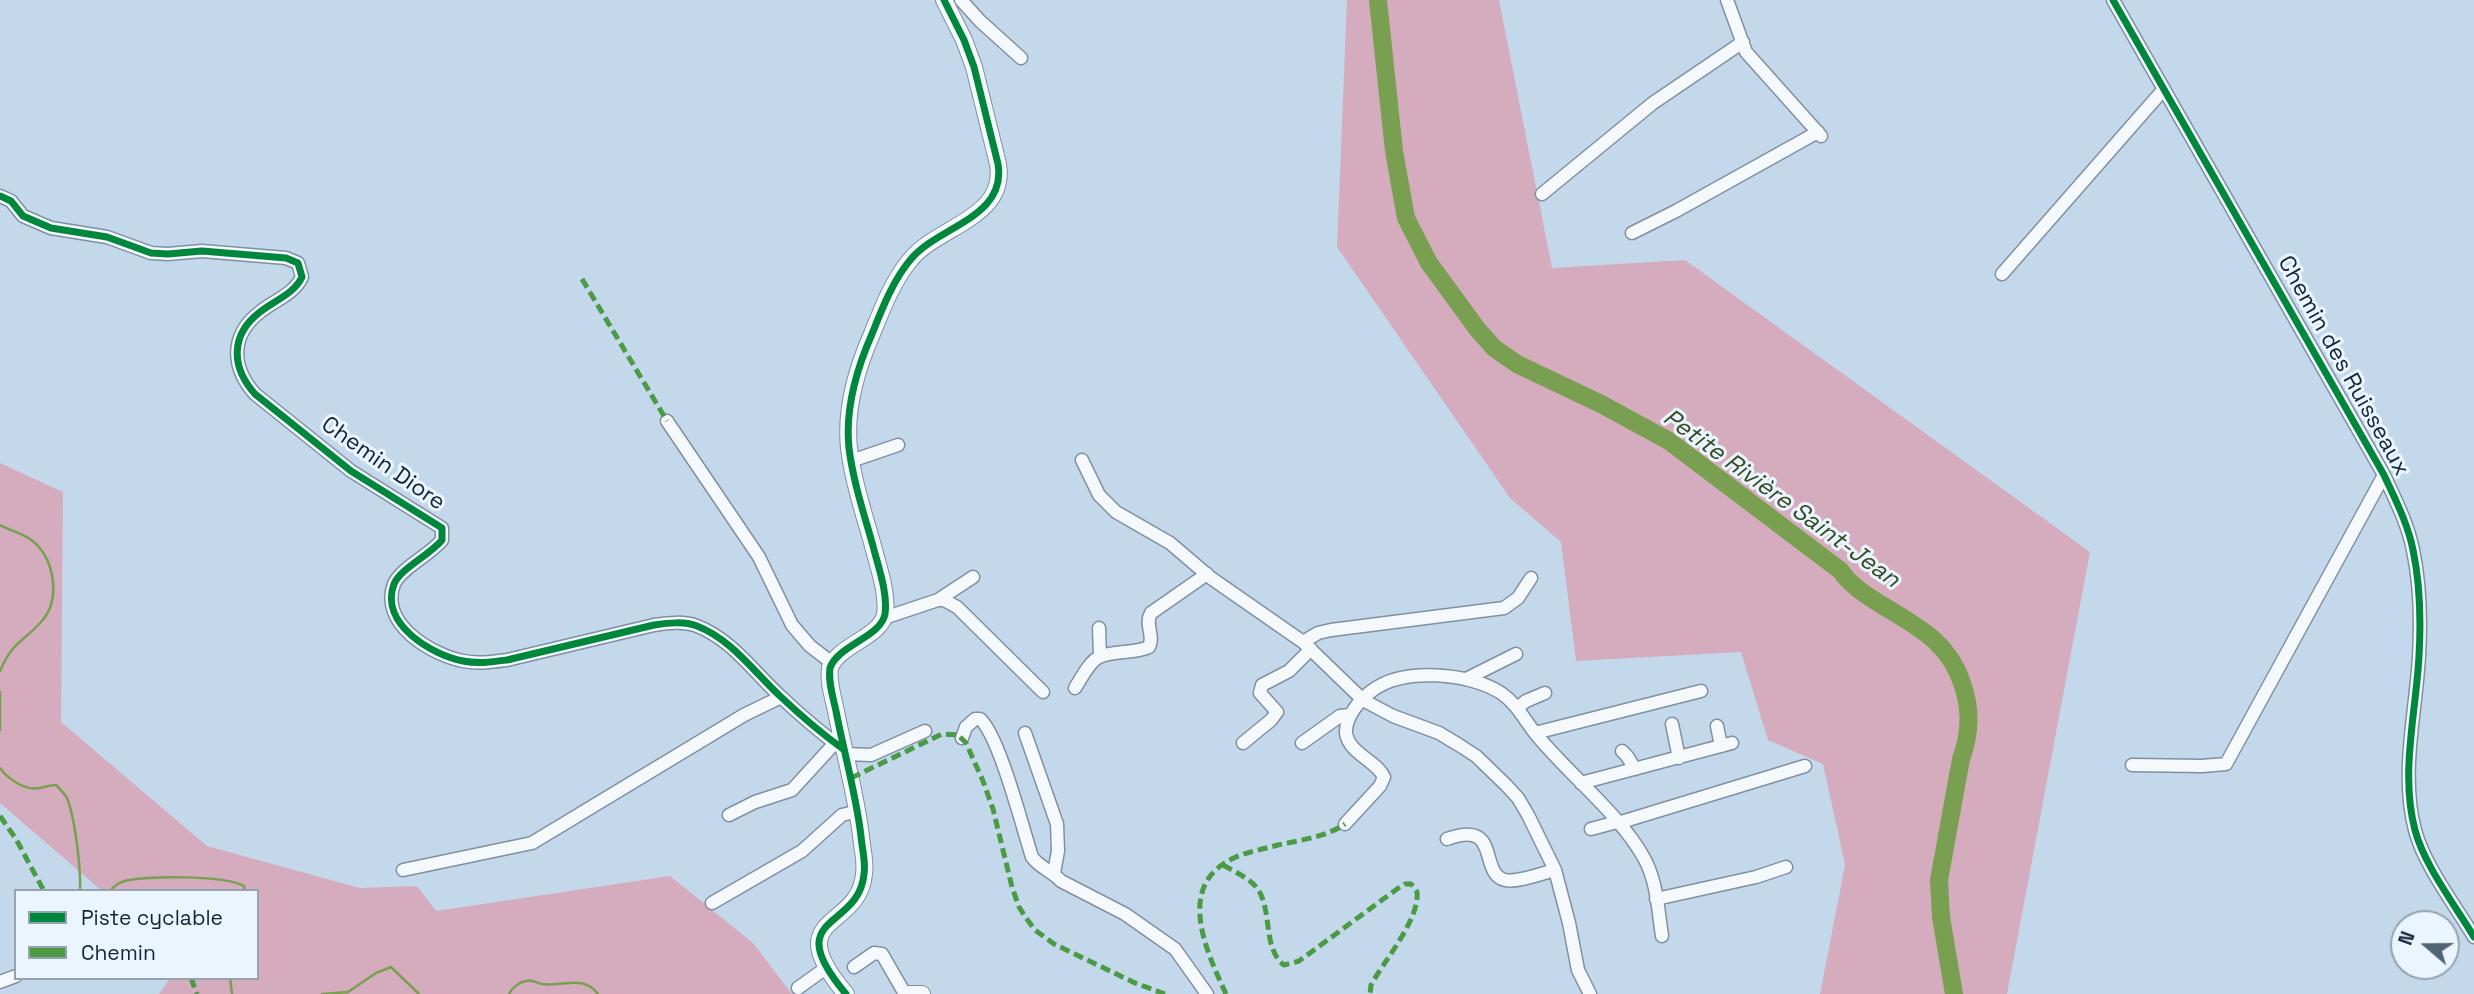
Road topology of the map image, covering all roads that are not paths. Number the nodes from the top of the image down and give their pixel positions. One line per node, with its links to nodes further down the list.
1 (944, 0): 15 (street)
2 (961, 0): 6 (street)
3 (1727, 0): 5 (street)
4 (2113, 0): 7 (street, Chemin des Ruisseaux)
5 (1743, 42): 8 (street); 10 (street)
6 (1021, 58)
7 (2164, 89): 11 (street); 16 (street, Chemin des Ruisseaux)
8 (1542, 194)
9 (0, 197): 32 (street, Chemin Diore)
10 (1632, 233)
11 (2002, 274)
12 (667, 421): 26 (street)
13 (898, 445): 15 (street)
14 (1082, 460): 17 (street)
15 (851, 461): 21 (street)
16 (2384, 475): 47 (street); 64 (street, Chemin des Ruisseaux)
17 (1206, 574): 23 (street); 25 (street)
18 (973, 577): 20 (street)
19 (1531, 578): 23 (street)
20 (938, 600): 21 (street); 30 (street)
21 (884, 618): 26 (street)
22 (1098, 628): 25 (street)
23 (1307, 645): 33 (street); 42 (street)
24 (1516, 654): 27 (street)
25 (1100, 656): 28 (street)
26 (832, 663): 44 (street)
27 (1468, 678): 33 (street); 34 (street)
28 (1075, 688)
29 (1701, 691): 40 (street)
30 (1043, 692)
31 (1545, 693): 34 (street)
32 (781, 697): 44 (street, Chemin Diore); 58 (street)
33 (1363, 700): 35 (street); 59 (street)
34 (1517, 708): 40 (street)
35 (1350, 715): 43 (street); 54 (street)
36 (1672, 724): 46 (street)
37 (1717, 726): 46 (street)
38 (925, 731): 44 (street)
39 (1026, 733): 60 (street)
40 (1535, 733): 50 (street)
41 (962, 738): 60 (street)
42 (1243, 743)
43 (1302, 743)
44 (841, 749): 51 (street); 52 (street)
45 (1622, 751): 49 (street)
46 (1679, 758): 49 (street)
47 (2132, 765)
48 (1805, 766): 53 (street)
49 (1634, 769): 50 (street)
50 (1581, 783): 53 (street)
51 (858, 811): 62 (street); 66 (street)
52 (729, 815)
53 (1617, 822): 55 (street); 61 (street)
54 (1345, 824)
55 (1591, 829)
56 (1447, 839): 59 (street)
57 (1786, 867): 61 (street)
58 (403, 870)
59 (1555, 870): 72 (street)
60 (1054, 873): 71 (street)
61 (1656, 899): 63 (street)
62 (712, 903)
63 (1661, 936)
64 (2474, 937)
65 (854, 967): 69 (street)
66 (826, 968): 67 (street); 68 (street)
67 (798, 988)
68 (846, 994)
69 (907, 994): 70 (street)
70 (922, 994)
71 (1207, 994)
72 (1590, 994)

